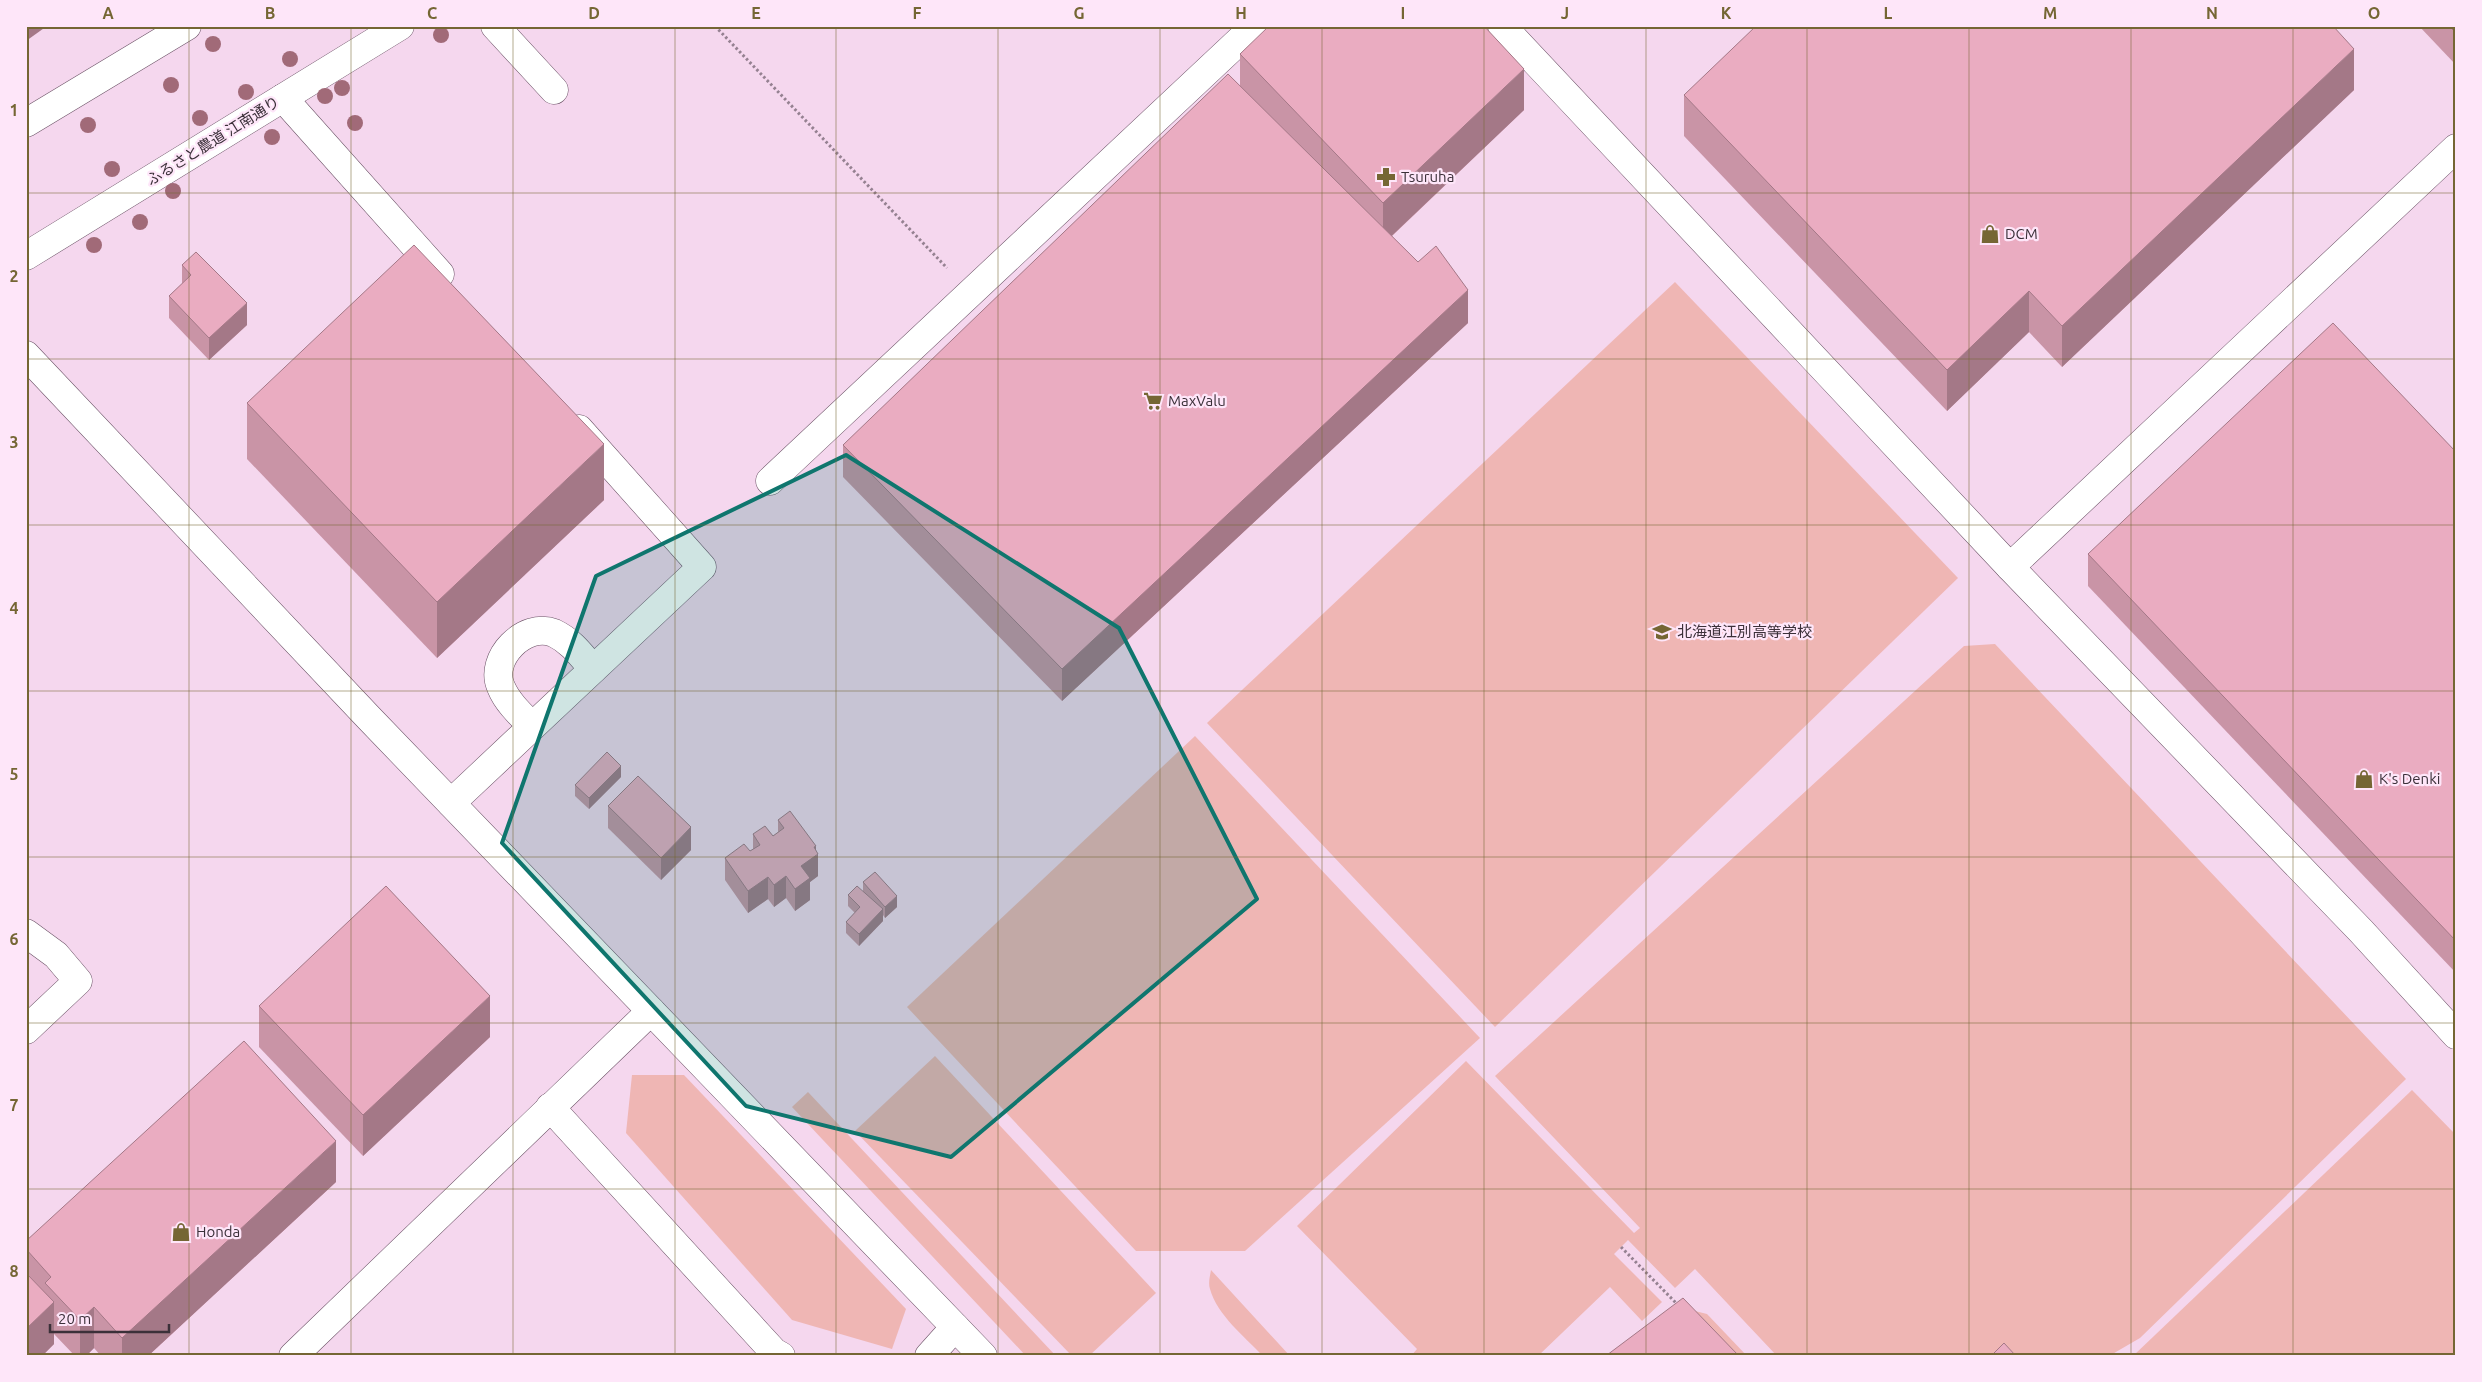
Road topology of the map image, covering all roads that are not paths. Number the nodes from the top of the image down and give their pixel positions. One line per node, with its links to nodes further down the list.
1 (187, 26): 8 (street)
2 (400, 26): 7 (street, ふるさと農道 江南通り)
3 (495, 26): 6 (street)
4 (1256, 26): 14 (street)
5 (1502, 26): 15 (street)
6 (554, 90)
7 (283, 98): 10 (street, ふるさと農道 江南通り); 11 (street)
8 (26, 123)
9 (2456, 148): 15 (street)
10 (26, 256)
11 (456, 292)
12 (26, 355): 18 (street)
13 (562, 411): 16 (street)
14 (770, 481)
15 (2010, 567): 22 (street)
16 (593, 669): 17 (street); 17 (street)
17 (532, 726): 18 (street)
18 (451, 803): 20 (street)
19 (26, 933): 21 (street)
20 (651, 1011): 23 (street); 24 (street)
21 (26, 1030)
22 (2456, 1035)
23 (550, 1107): 25 (street); 26 (street)
24 (955, 1327): 27 (street); 28 (street)
25 (293, 1356)
26 (781, 1356)
27 (929, 1356)
28 (983, 1356)

